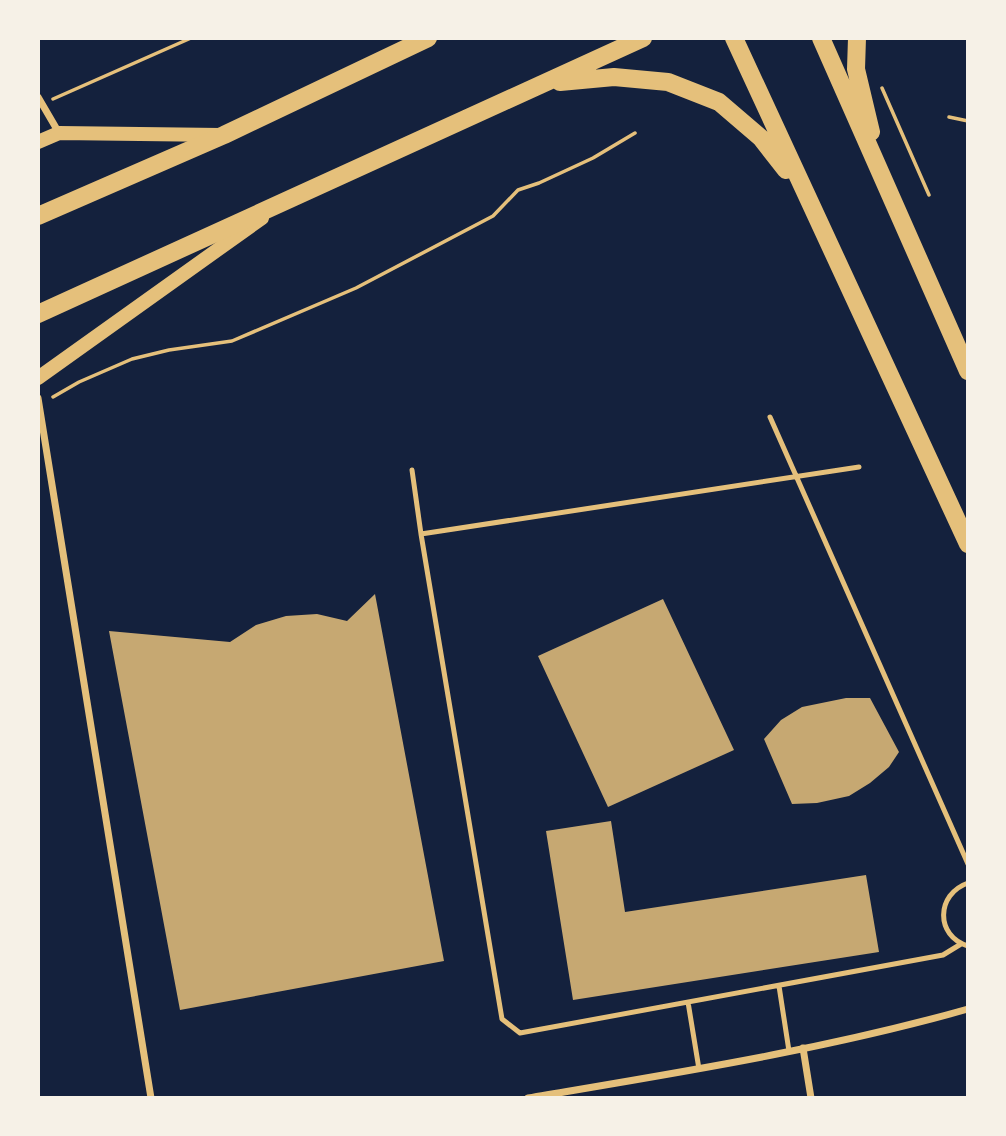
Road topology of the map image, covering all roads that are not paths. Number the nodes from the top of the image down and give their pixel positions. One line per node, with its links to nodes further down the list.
1 (428, 38): 9 (main road)
2 (643, 38): 6 (main road)
3 (734, 38): 12 (main road)
4 (821, 38): 11 (main road)
5 (857, 38): 11 (main road)
6 (543, 84): 12 (main road); 13 (main road)
7 (40, 100): 8 (street)
8 (59, 133): 9 (main road); 10 (main road)
9 (223, 135): 14 (main road)
10 (38, 142)
11 (881, 173): 16 (main road)
12 (803, 191): 24 (main road)
13 (282, 204): 15 (main road); 17 (main road)
14 (38, 216)
15 (38, 313)
16 (968, 371)
17 (38, 378)
18 (39, 401): 34 (street)
19 (770, 417): 22 (lane)
20 (859, 467): 22 (lane)
21 (412, 470): 23 (lane)
22 (795, 476): 23 (lane); 25 (lane)
23 (421, 534): 29 (lane)
24 (968, 544)
25 (968, 864)
26 (968, 883): 27 (lane)
27 (964, 945): 28 (lane)
28 (779, 986): 29 (lane); 32 (lane)
29 (688, 1002): 33 (lane)
30 (968, 1009): 31 (street)
31 (803, 1048): 32 (street); 36 (street)
32 (789, 1051): 33 (street)
33 (699, 1069): 35 (street)
34 (151, 1097)
35 (528, 1097)
36 (811, 1097)

